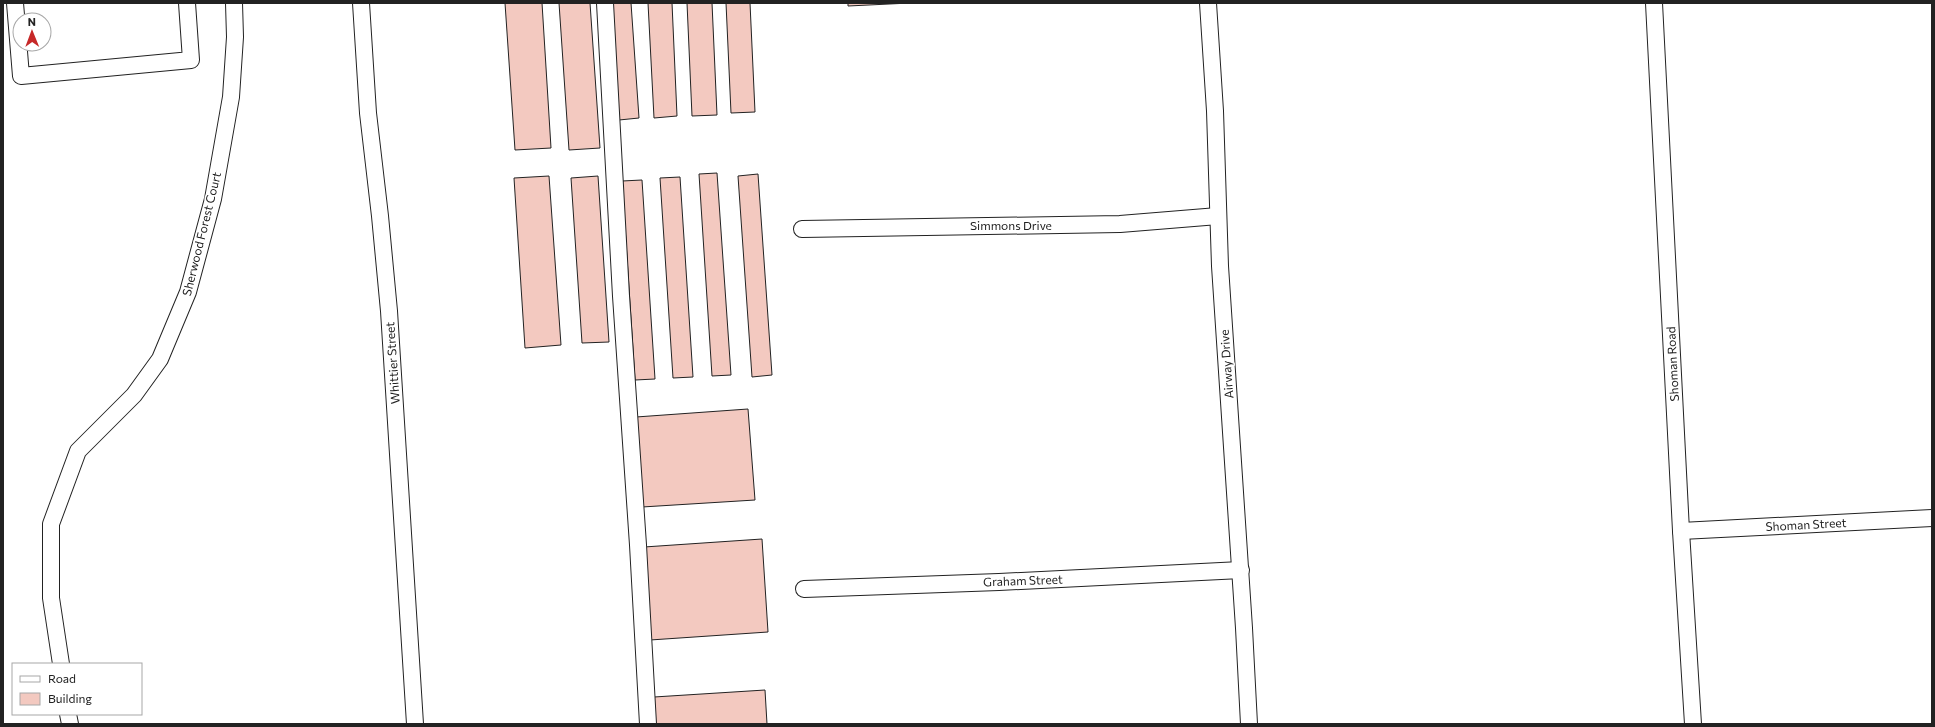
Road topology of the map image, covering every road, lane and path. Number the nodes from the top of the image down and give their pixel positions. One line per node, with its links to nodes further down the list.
1 (15, 3): 2 (street)
2 (187, 3)
3 (234, 3): 14 (street, Sherwood Forest Court)
4 (361, 3): 15 (street, Whittier Street)
5 (604, 3): 16 (street)
6 (1208, 3): 8 (street, Airway Drive)
7 (1654, 3): 11 (street, Shoman Road)
8 (1218, 216): 9 (street, Simmons Drive); 12 (street, Airway Drive)
9 (802, 229)
10 (1932, 518): 11 (street, Shoman Street)
11 (1681, 531): 18 (street, Shoman Road)
12 (1241, 570): 13 (street, Graham Street); 17 (street, Airway Drive)
13 (804, 589)
14 (61, 663)
15 (415, 724)
16 (648, 724)
17 (1249, 724)
18 (1693, 724)

